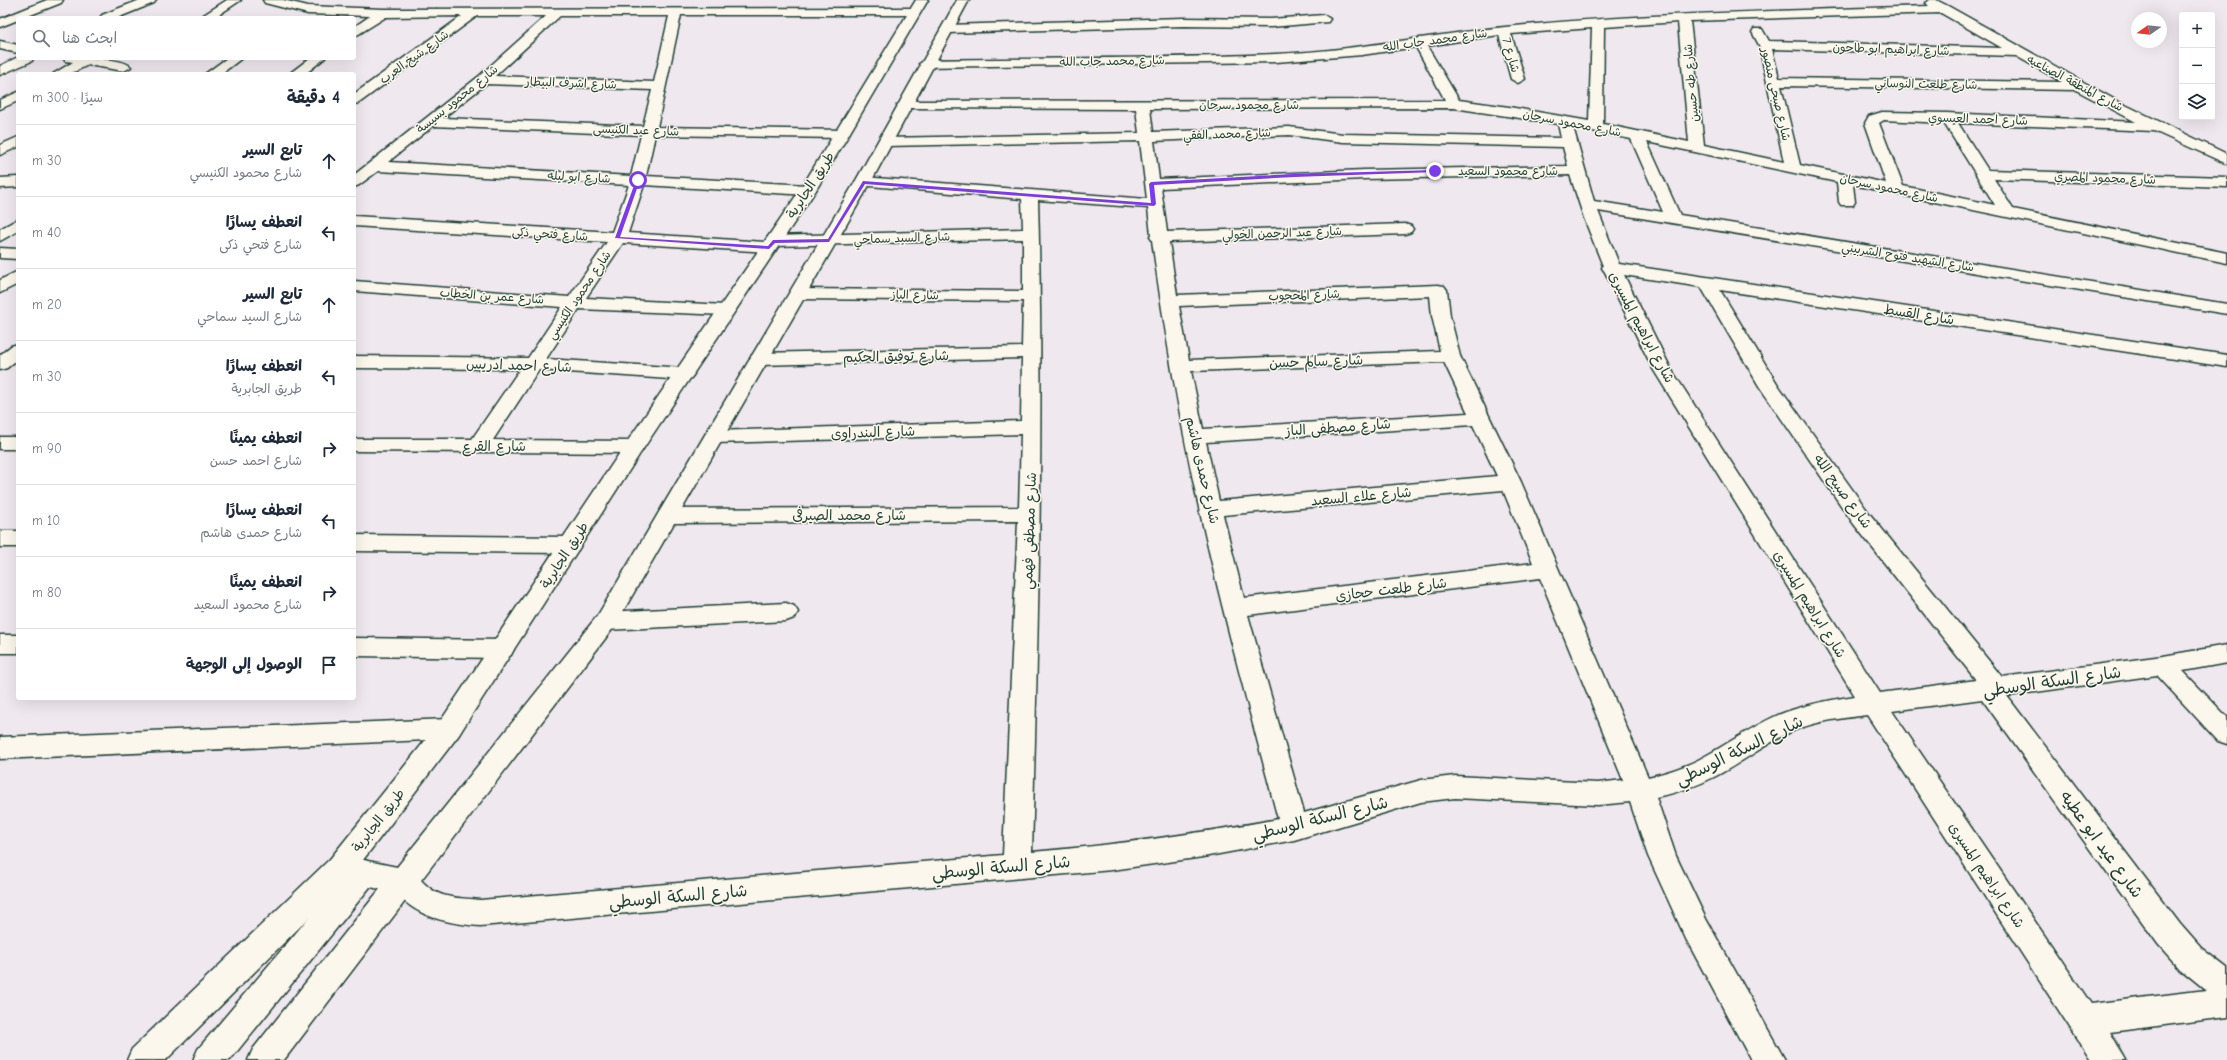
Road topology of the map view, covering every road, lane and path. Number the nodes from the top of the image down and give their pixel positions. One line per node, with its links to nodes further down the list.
1 (57, 0): 18 (street)
2 (150, 0): 19 (street)
3 (235, 0): 20 (street)
4 (271, 0): 11 (street)
5 (345, 0): 12 (street)
6 (461, 0): 15 (street)
7 (963, 0): 28 (street)
8 (1927, 0): 10 (street, شارع المنطقة الصناعيه)
9 (918, 5): 13 (street); 64 (street, طريق الجابرية)
10 (1944, 9): 24 (street, شارع محمد جاب الله); 35 (street, شارع المنطقة الصناعيه)
11 (308, 10): 12 (street); 21 (street)
12 (333, 11): 14 (street)
13 (676, 12): 17 (street); 50 (street, شارع محمود الكنيسي)
14 (383, 13): 15 (street); 30 (street)
15 (460, 13): 16 (street)
16 (474, 13): 17 (street); 53 (street, شارع شيخ العرب)
17 (556, 13): 48 (street, شارع محمود بسيسة)
18 (17, 16)
19 (111, 16)
20 (208, 16)
21 (298, 16)
22 (16, 17): 25 (street)
23 (1324, 18): 28 (street)
24 (1684, 18): 26 (street, شارع محمد جاب الله); 70 (street, شارع طه حسين)
25 (0, 23)
26 (1598, 24): 29 (street, شارع محمد جاب الله); 61 (street)
27 (1752, 24): 32 (street, شارع صبحى منصور)
28 (947, 29): 41 (street)
29 (1504, 31): 31 (street, شارع محمد جاب الله); 47 (street, شارع 7)
30 (356, 32)
31 (1419, 42): 41 (street, شارع محمد جاب الله); 54 (street)
32 (1764, 45): 35 (street, شارع ابراهيم ابو طاحون); 49 (street, شارع صبحى منصور)
33 (0, 46): 34 (street)
34 (16, 49)
35 (2018, 52): 51 (street, شارع المنطقة الصناعيه)
36 (23, 60): 43 (street)
37 (81, 60): 40 (street)
38 (233, 60): 45 (street)
39 (316, 60): 46 (street)
40 (86, 61): 42 (street); 44 (street)
41 (926, 64): 57 (street)
42 (129, 67)
43 (0, 71)
44 (64, 72)
45 (215, 72)
46 (299, 72)
47 (1518, 79)
48 (483, 80): 50 (street, شارع اشرف البيطار); 60 (street, شارع محمود بسيسة)
49 (1773, 82): 51 (street, شارع طلعت النوساني); 74 (street, شارع صبحى منصور)
50 (660, 86): 63 (street, شارع محمود الكنيسي)
51 (2078, 86): 62 (street, شارع المنطقة الصناعيه)
52 (16, 97): 55 (street)
53 (356, 99)
54 (1454, 104): 56 (street, شارع محمود سرحان); 59 (street, شارع محمود سرحان)
55 (0, 105)
56 (1143, 105): 57 (street, شارع محمود سرحان); 66 (street, شارع حمدى هاشم)
57 (904, 106): 68 (street)
58 (1947, 117): 62 (street, شارع احمد العيسوي); 76 (street); 85 (street, شارع احمد العيسوي)
59 (1564, 120): 61 (street, شارع محمود سرحان); 69 (street, شارع ابراهيم المسيرى)
60 (430, 122): 63 (street, شارع عيد الكنيسى); 73 (street, شارع محمود بسيسة)
61 (1596, 127): 65 (street, شارع محمود سرحان)
62 (2156, 127): 72 (street, شارع المنطقة الصناعيه)
63 (649, 132): 64 (street, شارع عيد الكنيسى); 79 (street, شارع محمود الكنيسي)
64 (842, 134): 86 (street, طريق الجابرية)
65 (1637, 135): 70 (street, شارع محمود سرحان); 92 (street)
66 (1146, 137): 68 (street, شارع محمد الفقي); 69 (street, شارع محمد الفقي); 84 (street, شارع حمدى هاشم)
67 (16, 142): 71 (street)
68 (885, 142): 81 (street)
69 (1569, 143): 75 (street, شارع ابراهيم المسيرى)
70 (1697, 148): 74 (street, شارع محمود سرحان)
71 (0, 151)
72 (2223, 157)
73 (375, 166): 78 (street, شارع محمود بسيسة); 79 (street, شارع ابو ليله)
74 (1793, 168): 77 (street, شارع محمود سرحان)
75 (1577, 170): 84 (street, شارع محمود السعيد); 90 (street, شارع ابراهيم المسيرى)
76 (1983, 174): 82 (street, شارع محمود المصري); 91 (street)
77 (1844, 178): 85 (street, شارع محمود سرحان); 88 (street)
78 (356, 180)
79 (638, 180): 86 (street, شارع ابو ليله); 99 (street, شارع محمود الكنيسي)
80 (16, 182): 83 (street)
81 (863, 182): 87 (street); 100 (street)
82 (2227, 182)
83 (0, 183)
84 (1151, 184): 89 (street, شارع حمدى هاشم)
85 (1896, 189): 91 (street, شارع محمود سرحان)
86 (808, 190): 101 (street, طريق الجابرية)
87 (1030, 195): 89 (street); 96 (street, شارع مصطفى فهمي)
88 (1846, 202)
89 (1154, 204): 98 (street, شارع حمدى هاشم)
90 (1588, 205): 92 (street, شارع الشهيد فتوح الشربيني); 105 (street, شارع ابراهيم المسيرى)
91 (2007, 212): 104 (street, شارع محمود سرحان)
92 (1674, 219): 115 (street, شارع الشهيد فتوح الشربيني)
93 (356, 222): 99 (street, شارع فتحي ذكى)
94 (16, 225): 97 (street)
95 (1405, 229): 98 (street, شارع عبد الرحمن الخولي)
96 (1031, 234): 100 (street, شارع السيد سماحي); 111 (street, شارع مصطفى فهمي)
97 (0, 236)
98 (1158, 237): 112 (street, شارع حمدى هاشم)
99 (618, 238): 101 (street, شارع فتحي ذكى); 113 (street, شارع محمود الكنيسي)
100 (829, 240): 101 (street, شارع السيد سماحي); 110 (street)
101 (771, 244): 114 (street, طريق الجابرية)
102 (0, 253): 103 (street)
103 (16, 254)
104 (2227, 258)
105 (1610, 268): 107 (street, شارع القسط); 154 (street, شارع ابراهيم المسيرى)
106 (16, 277): 109 (street)
107 (1707, 282): 120 (street, شارع القسط); 153 (street, شارع صبيح الله)
108 (356, 286): 113 (street, شارع عمر بن الخطاب)
109 (0, 288)
110 (798, 294): 111 (street, شارع الباز); 119 (street)
111 (1032, 296): 117 (street, شارع مصطفى فهمي)
112 (1170, 301): 118 (street, شارع المحجوب); 124 (street, شارع حمدى هاشم)
113 (574, 302): 114 (street, شارع عمر بن الخطاب); 123 (street, شارع محمود الكنيسي)
114 (726, 310): 125 (street, طريق الجابرية)
115 (2227, 310)
116 (16, 352): 122 (street)
117 (1033, 352): 119 (street, شارع توفيق الحكيم); 127 (street, شارع مصطفى فهمي)
118 (1451, 356): 124 (street, شارع سالم حسن); 126 (street)
119 (759, 359): 129 (street)
120 (2227, 361)
121 (356, 362): 123 (street, شارع احمد ادريس)
122 (0, 364)
123 (533, 364): 125 (street, شارع احمد ادريس); 133 (street, شارع محمود الكنيسي)
124 (1182, 366): 128 (street, شارع حمدى هاشم)
125 (684, 374): 134 (street, طريق الجابرية)
126 (1480, 418): 128 (street, شارع مصطفى الباز); 135 (street)
127 (1032, 427): 129 (street, شارع البندراوى); 137 (street, شارع مصطفى فهمي)
128 (1195, 436): 136 (street, شارع حمدى هاشم)
129 (714, 437): 138 (street)
130 (0, 443): 131 (street)
131 (16, 443)
132 (356, 445): 133 (street, شارع القرع)
133 (478, 446): 134 (street, شارع القرع)
134 (634, 447): 142 (street, طريق الجابرية)
135 (1510, 482): 136 (street, شارع علاء السعيد); 143 (street)
136 (1211, 509): 144 (street, شارع حمدى هاشم)
137 (1030, 514): 138 (street, شارع محمد الصيرفى); 160 (street, شارع مصطفى فهمي)
138 (668, 516): 146 (street)
139 (0, 539): 140 (street)
140 (16, 539)
141 (356, 543): 142 (street)
142 (570, 545): 150 (street, طريق الجابرية)
143 (1547, 570): 144 (street, شارع طلعت حجازى); 158 (street)
144 (1235, 608): 159 (street, شارع حمدى هاشم)
145 (786, 612): 146 (street)
146 (606, 621): 162 (street)
147 (0, 644): 148 (street)
148 (16, 644)
149 (356, 647): 150 (street)
150 (502, 649): 155 (street, طريق الجابرية)
151 (2227, 654): 152 (street, شارع السكة الوسطي)
152 (2163, 665): 153 (street, شارع السكة الوسطي); 156 (street)
153 (1992, 689): 154 (street, شارع السكة الوسطي); 163 (street, شارع عيد ابو عطيه)
154 (1874, 705): 158 (street, شارع السكة الوسطي); 165 (street, شارع ابراهيم المسيرى)
155 (449, 729): 157 (street); 161 (street, طريق الجابرية)
156 (2227, 734)
157 (0, 748)
158 (1640, 790): 159 (street, شارع السكة الوسطي); 169 (street)
159 (1294, 828): 160 (street, شارع السكة الوسطي)
160 (1017, 866): 162 (street, شارع السكة الوسطي)
161 (352, 871): 162 (street); 166 (street, طريق الجابرية); 167 (street)
162 (404, 881): 168 (street)
163 (2227, 987)
164 (2227, 1002): 165 (street)
165 (2083, 1020): 170 (street, شارع ابراهيم المسيرى)
166 (143, 1060)
167 (208, 1060)
168 (264, 1060)
169 (1769, 1060)
170 (2110, 1060)

